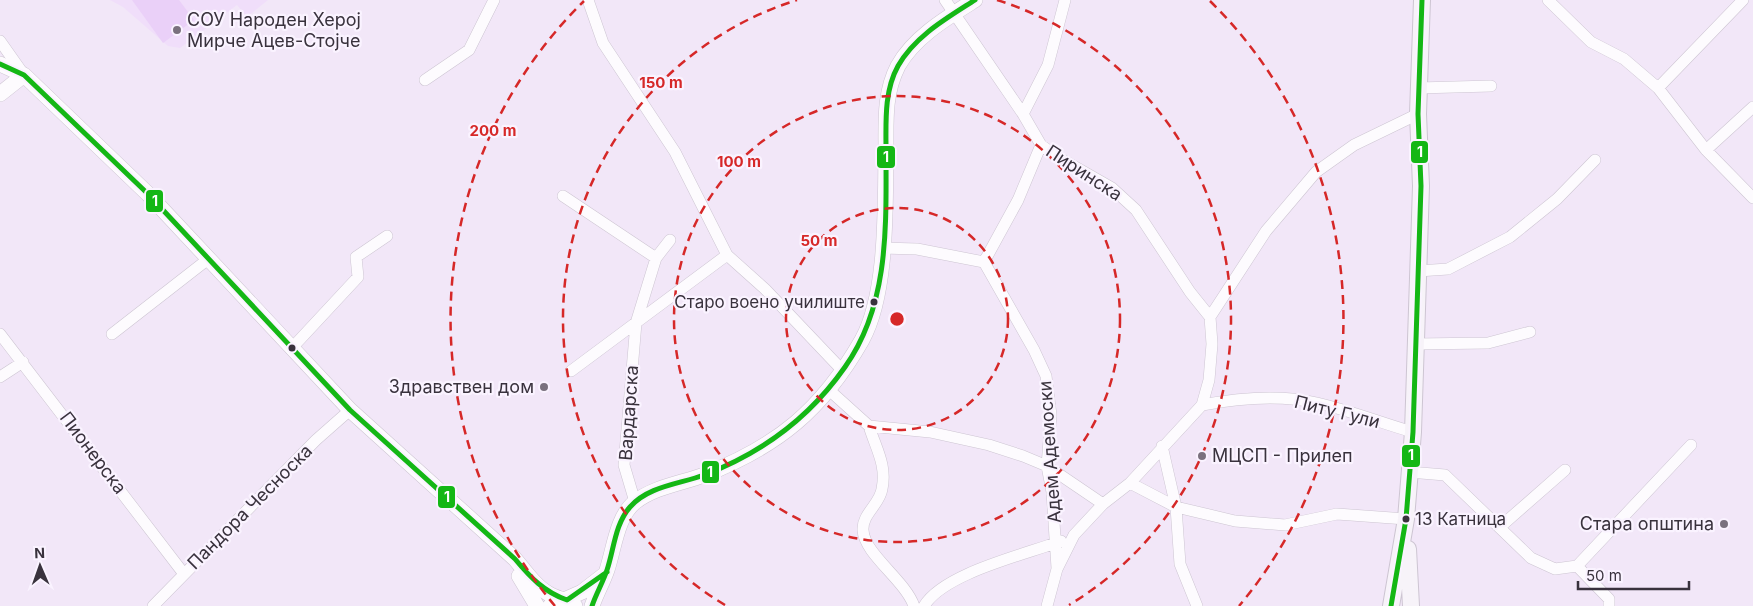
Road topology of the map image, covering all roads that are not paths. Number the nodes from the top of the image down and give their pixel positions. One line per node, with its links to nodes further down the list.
1 (494, 0): 13 (street)
2 (588, 0): 29 (street)
3 (945, 0): 9 (street, Пиринска)
4 (975, 0): 9 (street)
5 (1065, 0): 19 (street)
6 (1422, 0): 15 (main road)
7 (1548, 0): 16 (street)
8 (1743, 0): 16 (street)
9 (955, 13): 19 (street, Пиринска); 28 (street)
10 (0, 41): 12 (street)
11 (0, 64): 12 (street)
12 (24, 75): 17 (street); 31 (street)
13 (425, 80)
14 (1491, 86): 15 (street)
15 (1418, 88): 20 (main road)
16 (1658, 88): 22 (street)
17 (0, 94)
18 (1753, 107): 22 (street)
19 (1023, 114): 21 (street, Пиринска)
20 (1418, 114): 33 (main road); 34 (street)
21 (1041, 145): 32 (street); 34 (street, Пиринска)
22 (1706, 150): 25 (street)
23 (1596, 160): 33 (street)
24 (563, 196): 30 (street)
25 (1753, 198)
26 (387, 236): 40 (street)
27 (670, 240): 30 (street, Вардарска)
28 (882, 248): 32 (street); 43 (street)
29 (727, 255): 35 (street, Вардарска); 43 (street)
30 (656, 258): 35 (street, Вардарска)
31 (207, 260): 38 (street); 40 (street)
32 (984, 262): 52 (street, Адем Адемоски)
33 (1418, 271): 39 (main road)
34 (1210, 317): 46 (street)
35 (636, 323): 42 (street, Вардарска); 56 (street, Вардарска)
36 (1530, 332): 39 (street)
37 (0, 334): 41 (street, Пионерска)
38 (112, 334)
39 (1416, 344): 49 (main road)
40 (291, 349): 47 (street)
41 (23, 362): 44 (street); 67 (street, Пионерска)
42 (571, 371)
43 (842, 371): 45 (street)
44 (0, 377)
45 (828, 389): 48 (street); 56 (street)
46 (1202, 405): 49 (street, Питу Гули); 51 (street)
47 (350, 410): 61 (street); 67 (street, Пандора Чесноска)
48 (869, 426): 52 (street); 73 (street)
49 (1413, 432): 54 (main road)
50 (1692, 445): 64 (street)
51 (1162, 446): 55 (street); 58 (street)
52 (1047, 466): 57 (street); 63 (street, Адем Адемоски)
53 (1565, 470): 60 (street)
54 (1409, 472): 59 (main road); 60 (street)
55 (1130, 484): 57 (street); 58 (street)
56 (635, 502): 66 (street)
57 (1103, 504): 62 (street)
58 (1176, 507): 59 (street); 76 (street)
59 (1406, 519): 77 (main road); 78 (main road)
60 (1500, 527): 64 (street)
61 (488, 534): 68 (street); 70 (street)
62 (1074, 535): 63 (street); 65 (street)
63 (1056, 542): 65 (street, Адем Адемоски); 74 (street)
64 (1577, 566): 79 (street)
65 (1057, 569): 75 (street)
66 (606, 572): 68 (street); 72 (street)
67 (184, 574): 69 (street, Пандора Чесноска)
68 (571, 603): 71 (street)
69 (153, 606)
70 (537, 606)
71 (550, 606)
72 (592, 606)
73 (914, 606)
74 (924, 606)
75 (1047, 606)
76 (1197, 606)
77 (1392, 606)
78 (1411, 606)
79 (1609, 606)

